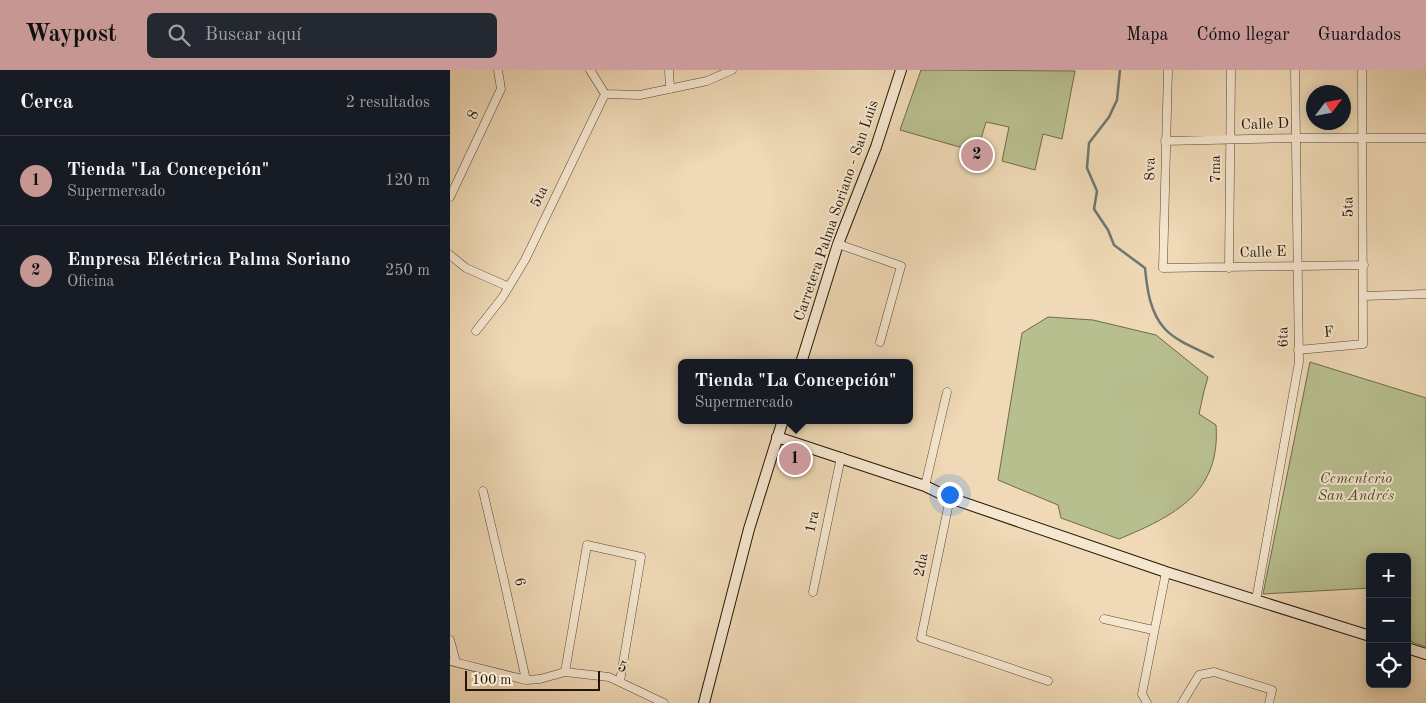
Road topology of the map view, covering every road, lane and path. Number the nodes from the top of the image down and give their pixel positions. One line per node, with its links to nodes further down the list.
1 (498, 70): 17 (street, 8)
2 (590, 70): 11 (street)
3 (669, 70): 10 (street)
4 (732, 70): 10 (street)
5 (902, 70): 18 (street, Carretera Palma Soriano - San Luis)
6 (1168, 70): 16 (street, 8va)
7 (1231, 70): 15 (street, 7ma)
8 (1294, 70): 12 (street, 6ta)
9 (1362, 70): 14 (street, 5ta)
10 (670, 89): 11 (street)
11 (605, 94): 24 (street, 5ta)
12 (1295, 138): 14 (street, Calle D); 15 (street, Calle D); 21 (street, 6ta)
13 (1426, 138): 14 (street, Calle D)
14 (1362, 139): 20 (street, 5ta)
15 (1230, 140): 16 (street, Calle D); 23 (street, 7ma)
16 (1165, 141): 22 (street, 8va)
17 (450, 197)
18 (838, 244): 28 (street); 31 (street, Carretera Palma Soriano - San Luis)
19 (450, 255): 24 (street)
20 (1364, 265): 21 (street, Calle E); 26 (street, 5ta)
21 (1296, 266): 23 (street, Calle E); 30 (street, 6ta)
22 (1163, 268): 23 (street, Calle E)
23 (1229, 268)
24 (509, 287): 27 (street, 5ta)
25 (1426, 294): 26 (street)
26 (1364, 296): 29 (street, 5ta)
27 (476, 331)
28 (880, 342)
29 (1363, 344): 30 (street, F)
30 (1298, 350): 41 (street, 6ta)
31 (802, 359)
32 (947, 392): 36 (street)
33 (782, 424): 34 (street)
34 (777, 437): 35 (street); 54 (street)
35 (840, 457): 36 (street); 40 (street, 1ra)
36 (925, 486): 38 (street)
37 (483, 491): 50 (street, 6)
38 (950, 498): 39 (street); 52 (street, 2da)
39 (1166, 572): 41 (street); 43 (street)
40 (813, 592)
41 (1256, 600): 44 (street)
42 (1104, 619): 43 (street)
43 (1153, 630): 55 (street)
44 (1366, 635)
45 (450, 640): 48 (street)
46 (1411, 649): 47 (street)
47 (1426, 654)
48 (452, 660): 50 (street, 5)
49 (566, 672): 50 (street, 5); 51 (street, 5); 51 (street)
50 (526, 680)
51 (620, 681): 53 (street, 5)
52 (1048, 681)
53 (664, 703)
54 (704, 703)
55 (1147, 703)
56 (1182, 703): 57 (street)
57 (1268, 703)

